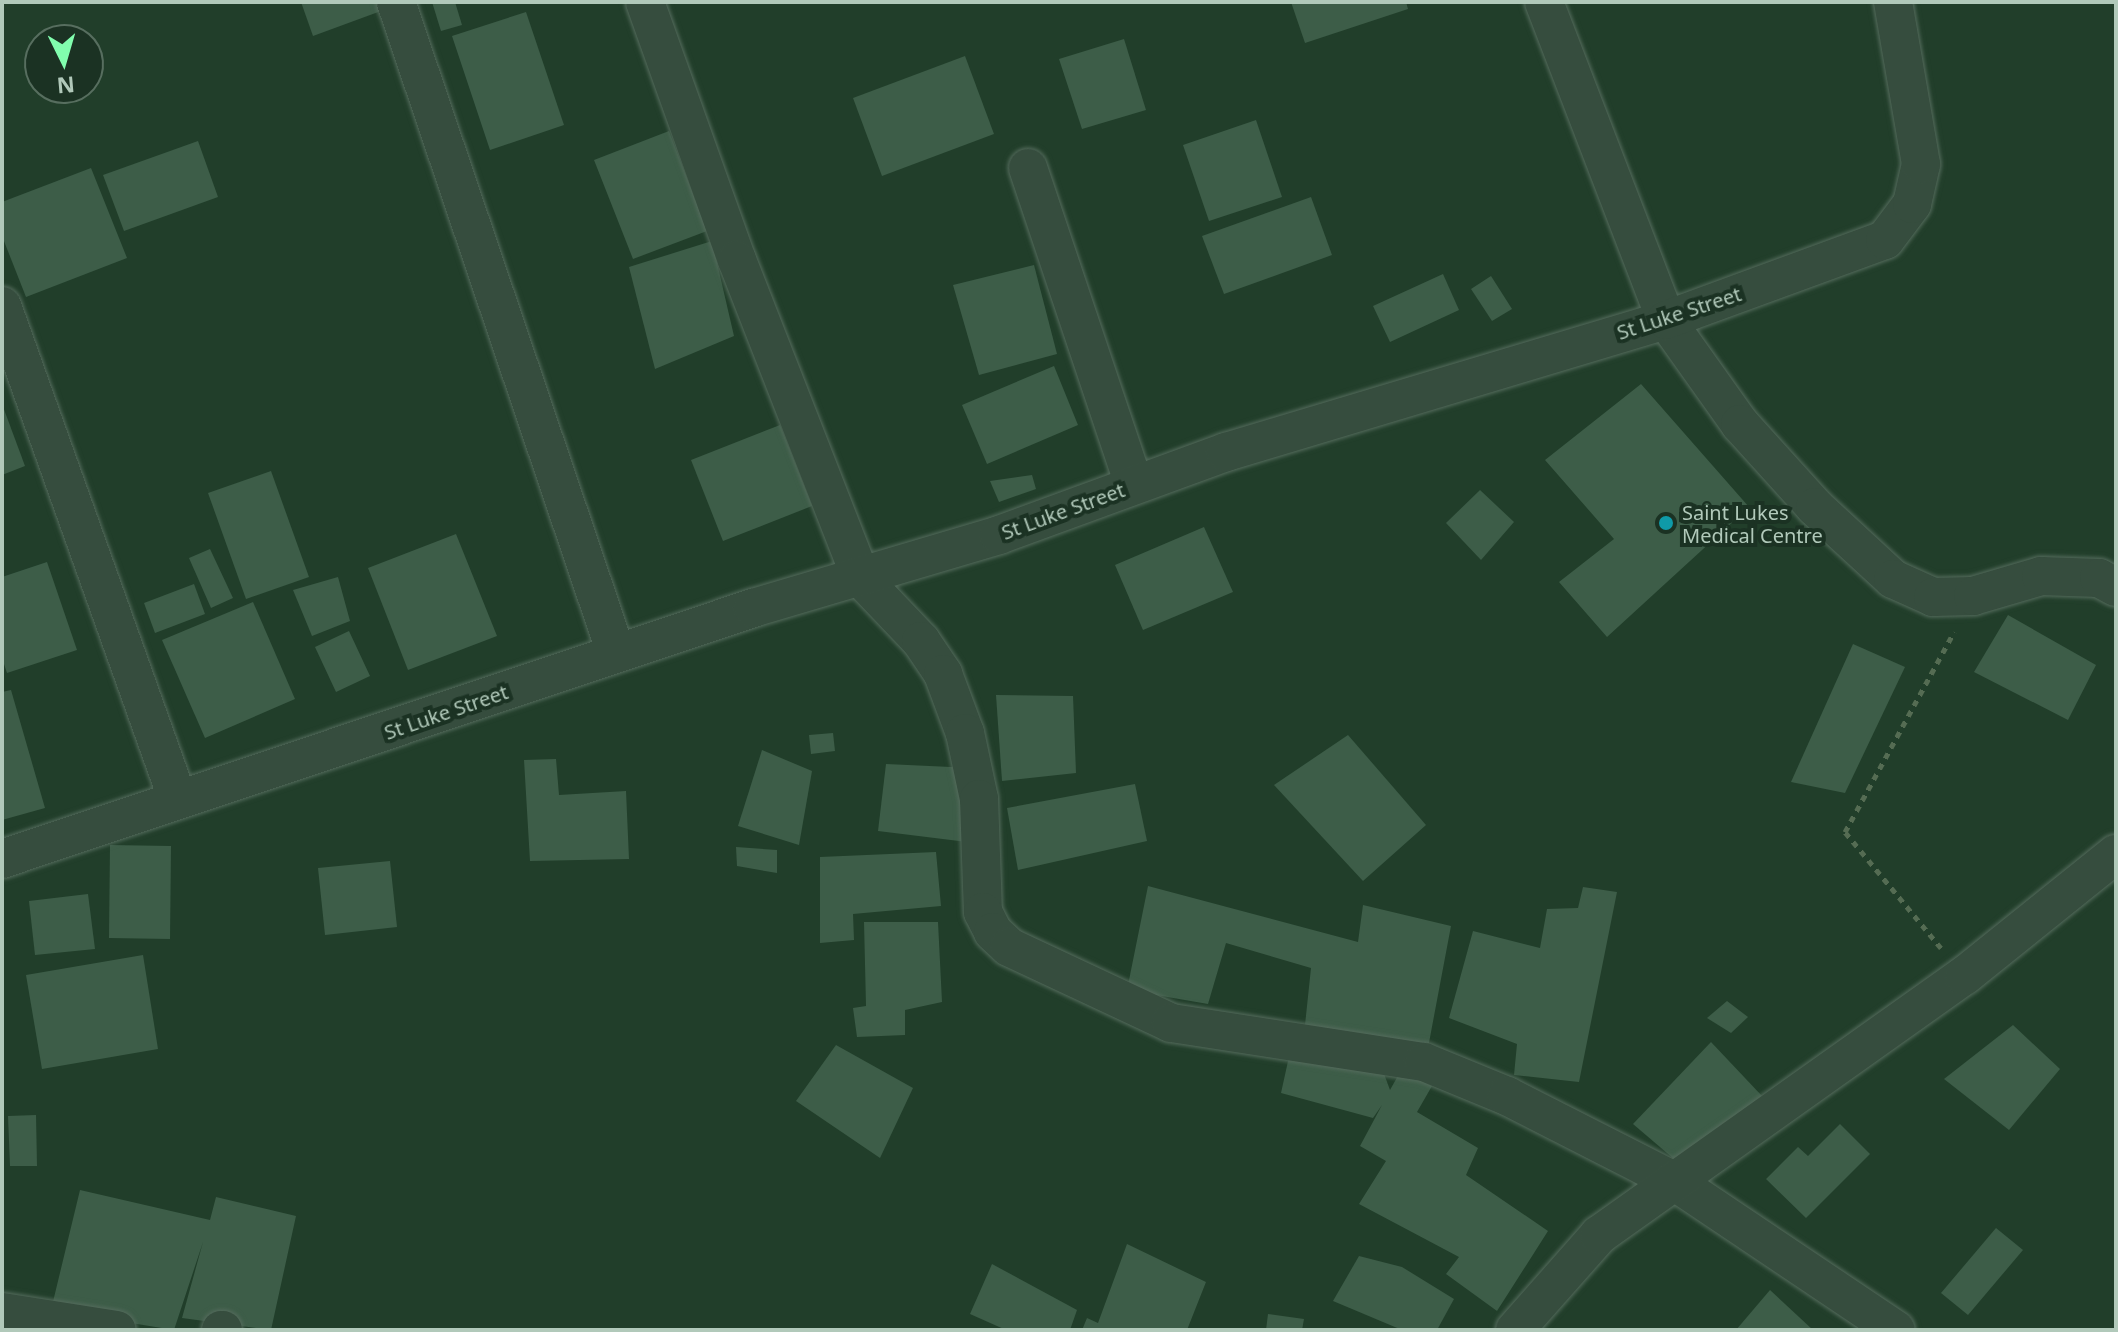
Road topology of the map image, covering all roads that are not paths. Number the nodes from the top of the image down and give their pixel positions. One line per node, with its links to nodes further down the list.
1 (396, 2): 11 (street)
2 (645, 2): 9 (street)
3 (1544, 2): 7 (street)
4 (1893, 2): 7 (street, St Luke Street)
5 (1028, 168): 8 (street)
6 (2, 306): 12 (street)
7 (1666, 320): 8 (street, St Luke Street); 10 (street)
8 (1134, 485): 9 (street, St Luke Street)
9 (861, 578): 11 (street, St Luke Street); 15 (street)
10 (2116, 587)
11 (616, 653): 12 (street, St Luke Street)
12 (178, 800): 14 (street, St Luke Street)
13 (2116, 854): 15 (street)
14 (2, 859)
15 (1674, 1181): 18 (street); 19 (street)
16 (2, 1312): 17 (street)
17 (117, 1330)
18 (1515, 1330)
19 (1896, 1330)

